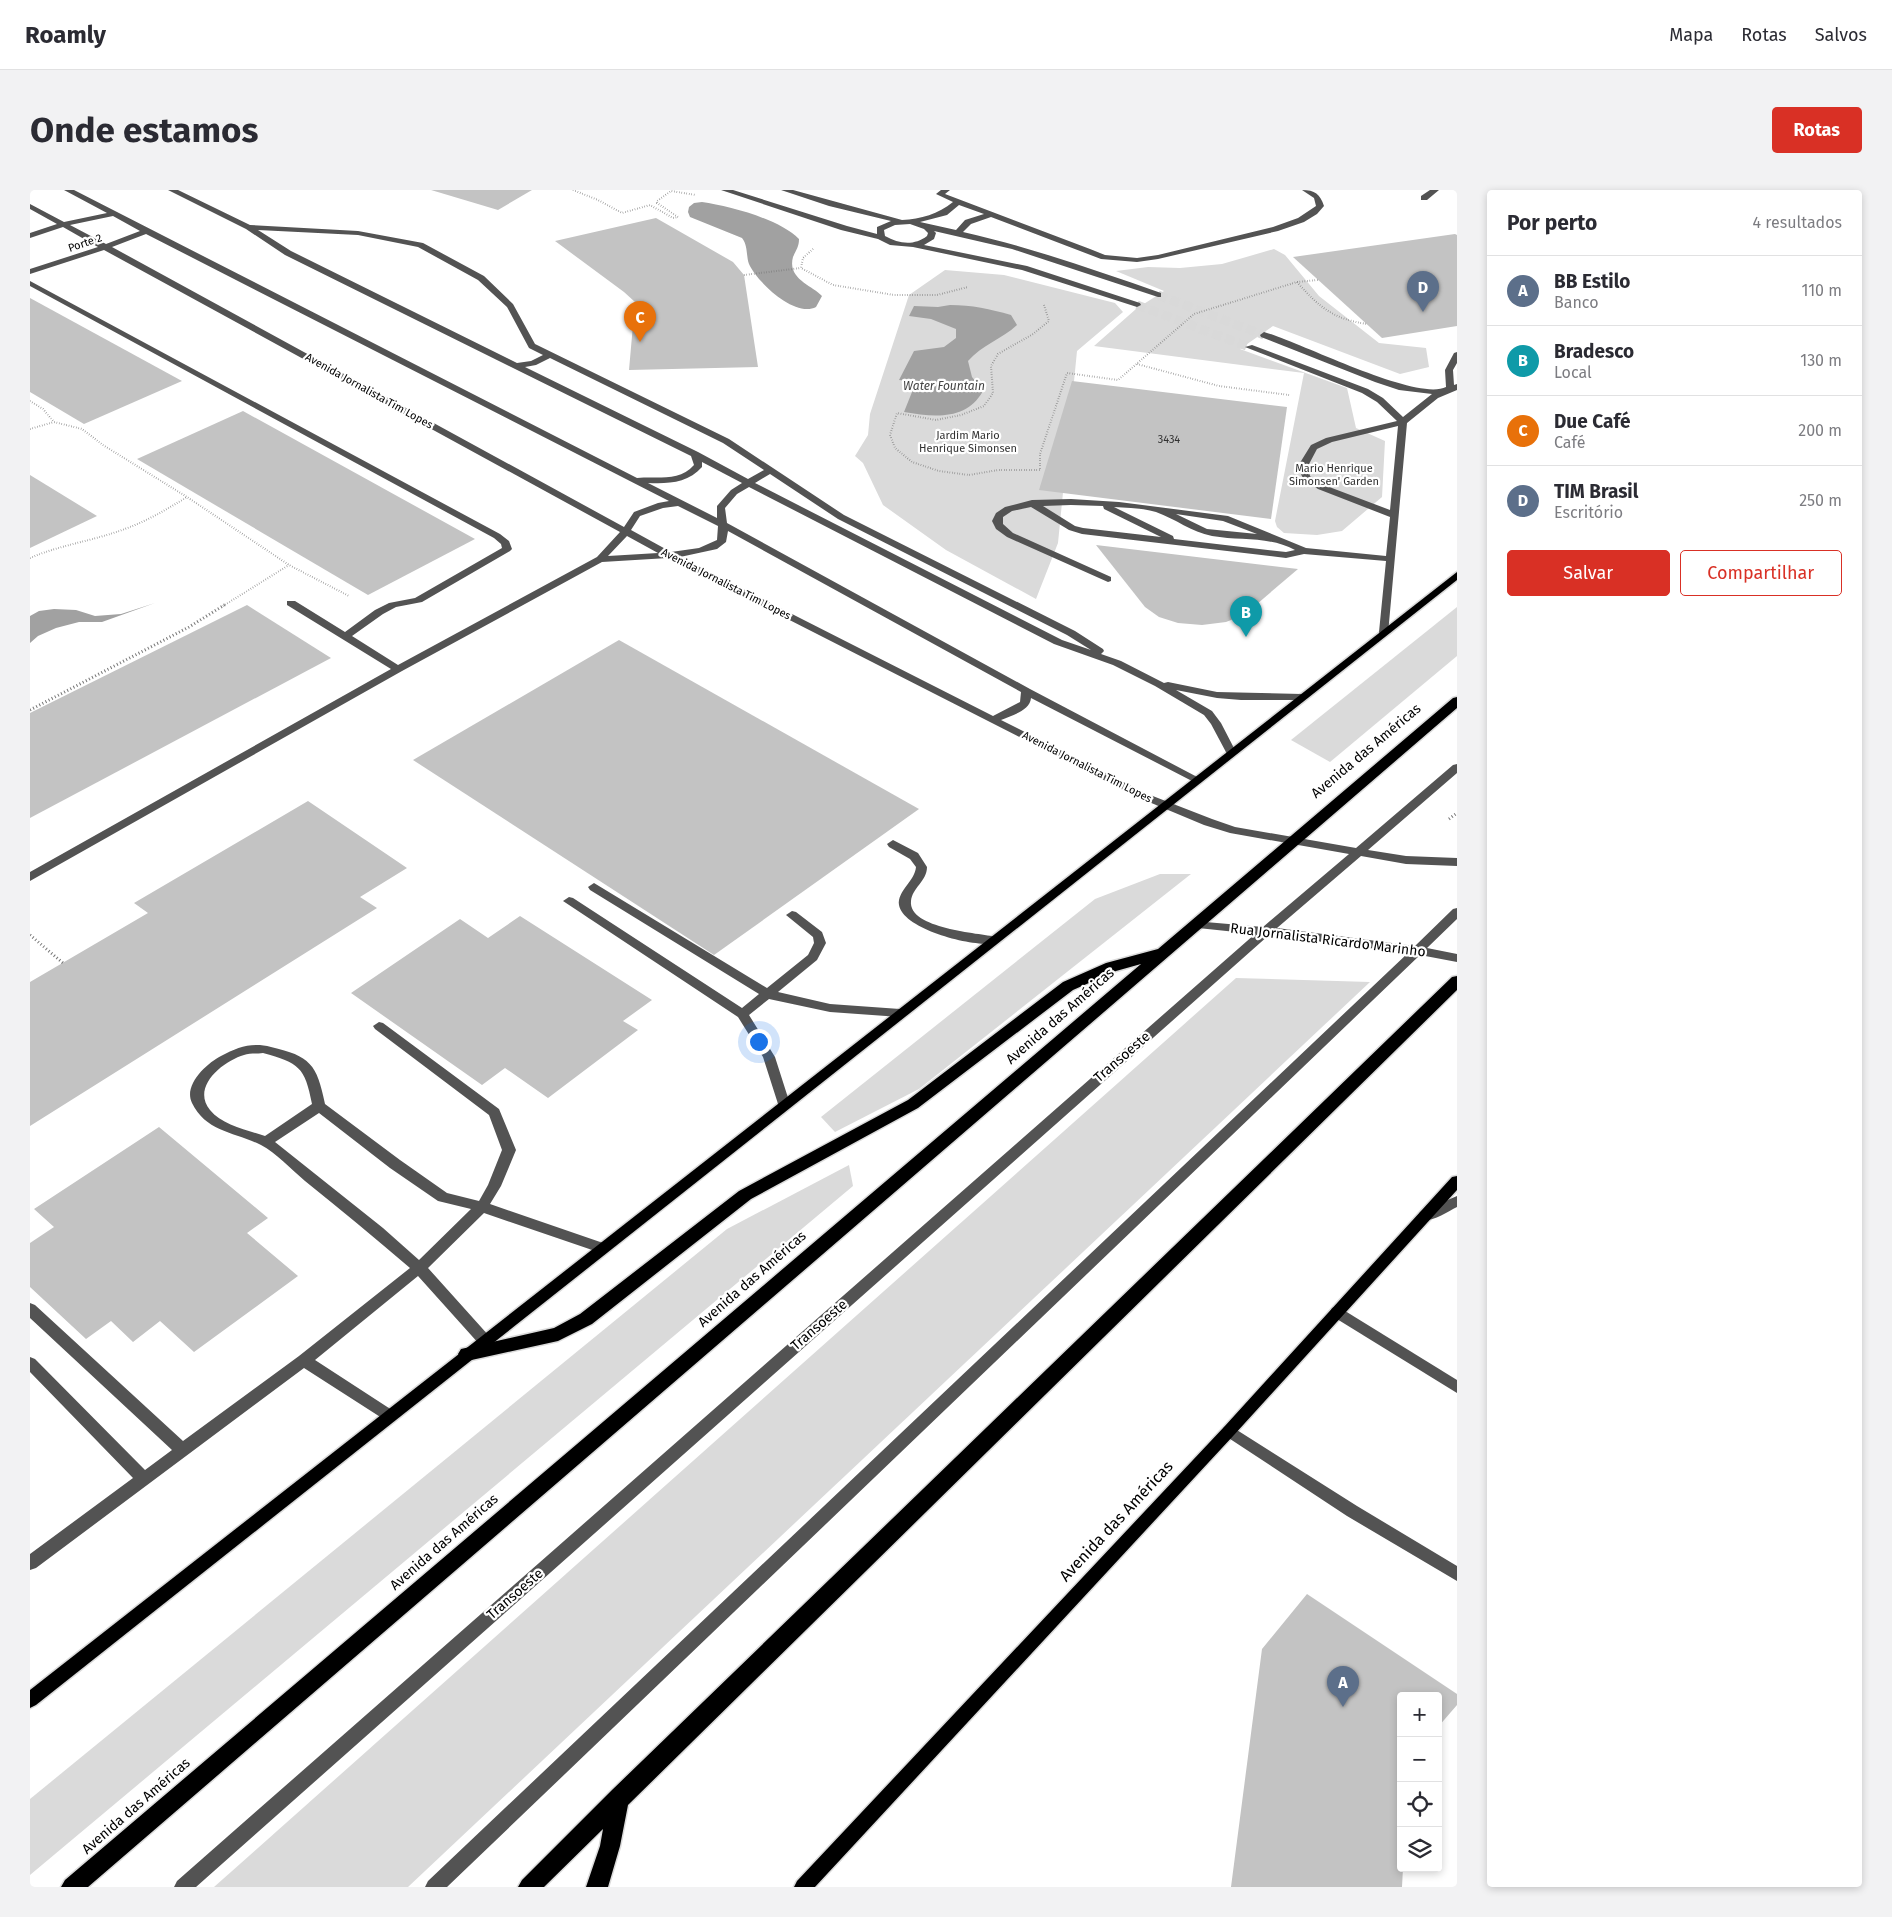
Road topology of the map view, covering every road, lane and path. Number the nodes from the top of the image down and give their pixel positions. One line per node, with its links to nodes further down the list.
1 (68, 190): 14 (street)
2 (172, 190): 19 (street)
3 (573, 190): 10 (path)
4 (725, 190): 24 (street)
5 (785, 190): 9 (street)
6 (946, 190): 12 (street)
7 (1306, 190): 28 (street)
8 (1435, 190): 11 (street)
9 (799, 192): 16 (street)
10 (704, 196)
11 (1424, 198)
12 (958, 202): 15 (street); 17 (street)
13 (30, 206): 18 (street, Avenida Jornalista Tim Lopes)
14 (114, 214): 18 (street, Porte 2); 21 (street)
15 (990, 215): 22 (street); 28 (street)
16 (901, 222): 17 (street); 24 (street)
17 (910, 222): 20 (street)
18 (64, 224): 23 (street, Porte 2); 27 (street, Avenida Jornalista Tim Lopes)
19 (249, 227): 43 (street); 46 (street)
20 (927, 227): 22 (street); 25 (street)
21 (146, 231): 27 (street, Porte 2); 56 (street)
22 (958, 232): 30 (street)
23 (30, 236)
24 (881, 237): 25 (street)
25 (914, 245): 39 (street)
26 (815, 246): 29 (path)
27 (107, 247): 31 (street, Porte 2); 65 (street, Avenida Jornalista Tim Lopes)
28 (1104, 257): 30 (street)
29 (801, 268): 32 (path); 36 (path)
30 (1082, 269): 37 (street)
31 (30, 272)
32 (744, 275)
33 (1318, 280): 35 (path)
34 (30, 282): 77 (street)
35 (1297, 282): 40 (path); 45 (path)
36 (975, 286)
37 (1158, 295)
38 (1044, 303): 45 (path)
39 (1137, 305)
40 (1367, 324)
41 (1264, 335): 48 (street)
42 (1249, 347): 52 (street)
43 (550, 354): 46 (street); 55 (street)
44 (1457, 354): 47 (street)
45 (1136, 364): 49 (path)
46 (518, 366): 54 (street)
47 (1454, 388): 48 (street)
48 (1441, 393): 52 (street)
49 (1294, 395)
50 (30, 401): 51 (path)
51 (54, 422): 53 (path); 58 (path)
52 (1403, 422): 63 (street); 63 (street)
53 (30, 429)
54 (695, 454): 56 (street); 57 (street)
55 (770, 470): 57 (street); 80 (street)
56 (635, 480): 59 (street)
57 (748, 483): 64 (street); 80 (street)
58 (187, 497): 70 (path); 73 (path)
59 (680, 503): 64 (street); 65 (street)
60 (1032, 503): 61 (street); 67 (street); 75 (street)
61 (1101, 504): 62 (street); 67 (street)
62 (1154, 508): 66 (street); 66 (street)
63 (1394, 515): 72 (street)
64 (721, 523): 69 (street); 83 (street)
65 (626, 532): 69 (street, Avenida Jornalista Tim Lopes); 71 (street)
66 (1279, 540): 68 (street)
67 (1180, 543): 68 (street)
68 (1304, 551): 72 (street)
69 (667, 554): 71 (street); 87 (street, Avenida Jornalista Tim Lopes)
70 (30, 558)
71 (600, 559): 81 (street)
72 (1390, 560): 78 (street)
73 (289, 565): 77 (path); 86 (path)
74 (1457, 575): 78 (main road)
75 (1108, 579)
76 (291, 603): 79 (street)
77 (379, 612): 79 (street)
78 (1384, 632): 84 (main road)
79 (345, 636): 81 (street)
80 (1117, 663): 82 (street)
81 (398, 669): 96 (street)
82 (1159, 684): 84 (street); 88 (street)
83 (1026, 691): 87 (street); 90 (street)
84 (1302, 697): 88 (main road)
85 (1457, 701): 92 (highway, Avenida das Américas)
86 (30, 710)
87 (994, 720): 91 (street, Avenida Jornalista Tim Lopes)
88 (1231, 752): 90 (main road)
89 (1457, 767): 94 (street, Transoeste)
90 (1196, 779): 91 (main road)
91 (1164, 805): 92 (street, Avenida Jornalista Tim Lopes); 104 (main road)
92 (1292, 841): 94 (street, Avenida Jornalista Tim Lopes); 101 (highway, Avenida das Américas)
93 (893, 844): 104 (street)
94 (1358, 852): 95 (street, Avenida Jornalista Tim Lopes); 102 (street, Transoeste)
95 (1457, 862)
96 (30, 877)
97 (594, 887): 110 (street)
98 (569, 901): 112 (street)
99 (1457, 912): 105 (street)
100 (792, 915): 110 (street)
101 (1198, 924): 102 (street, Rua Jornalista Ricardo Marinho); 106 (highway, Avenida das Américas)
102 (1266, 931): 105 (street, Rua Jornalista Ricardo Marinho); 139 (street, Transoeste)
103 (30, 935): 108 (path)
104 (992, 940): 111 (main road)
105 (1417, 950): 107 (street, Rua Jornalista Ricardo Marinho); 140 (street)
106 (1165, 952): 126 (highway); 138 (highway, Avenida das Américas)
107 (1457, 958)
108 (62, 963)
109 (1457, 981): 137 (highway)
110 (768, 994): 111 (street); 112 (street)
111 (900, 1013): 114 (main road)
112 (742, 1014): 114 (street)
113 (380, 1026): 119 (street)
114 (784, 1104): 121 (main road)
115 (319, 1106): 116 (street); 116 (street); 119 (street)
116 (266, 1142): 122 (street)
117 (1457, 1181): 120 (main road, Avenida das Américas)
118 (1457, 1201): 120 (street)
119 (482, 1207): 121 (street); 122 (street)
120 (1425, 1216): 124 (main road, Avenida das Américas)
121 (601, 1248): 125 (main road)
122 (419, 1268): 125 (street); 127 (street)
123 (30, 1309): 132 (street)
124 (1337, 1312): 129 (street); 131 (main road, Avenida das Américas)
125 (485, 1341): 126 (main road)
126 (467, 1354): 130 (main road)
127 (304, 1360): 130 (street); 132 (street)
128 (30, 1363): 133 (street)
129 (1457, 1387)
130 (390, 1416): 136 (main road)
131 (1229, 1431): 135 (street); 143 (main road, Avenida das Américas)
132 (182, 1450): 133 (street)
133 (143, 1478): 134 (street)
134 (30, 1563)
135 (1457, 1574)
136 (30, 1700)
137 (619, 1798): 141 (highway); 142 (highway)
138 (72, 1887)
139 (183, 1887)
140 (434, 1887)
141 (529, 1887)
142 (597, 1887)
143 (803, 1887)

